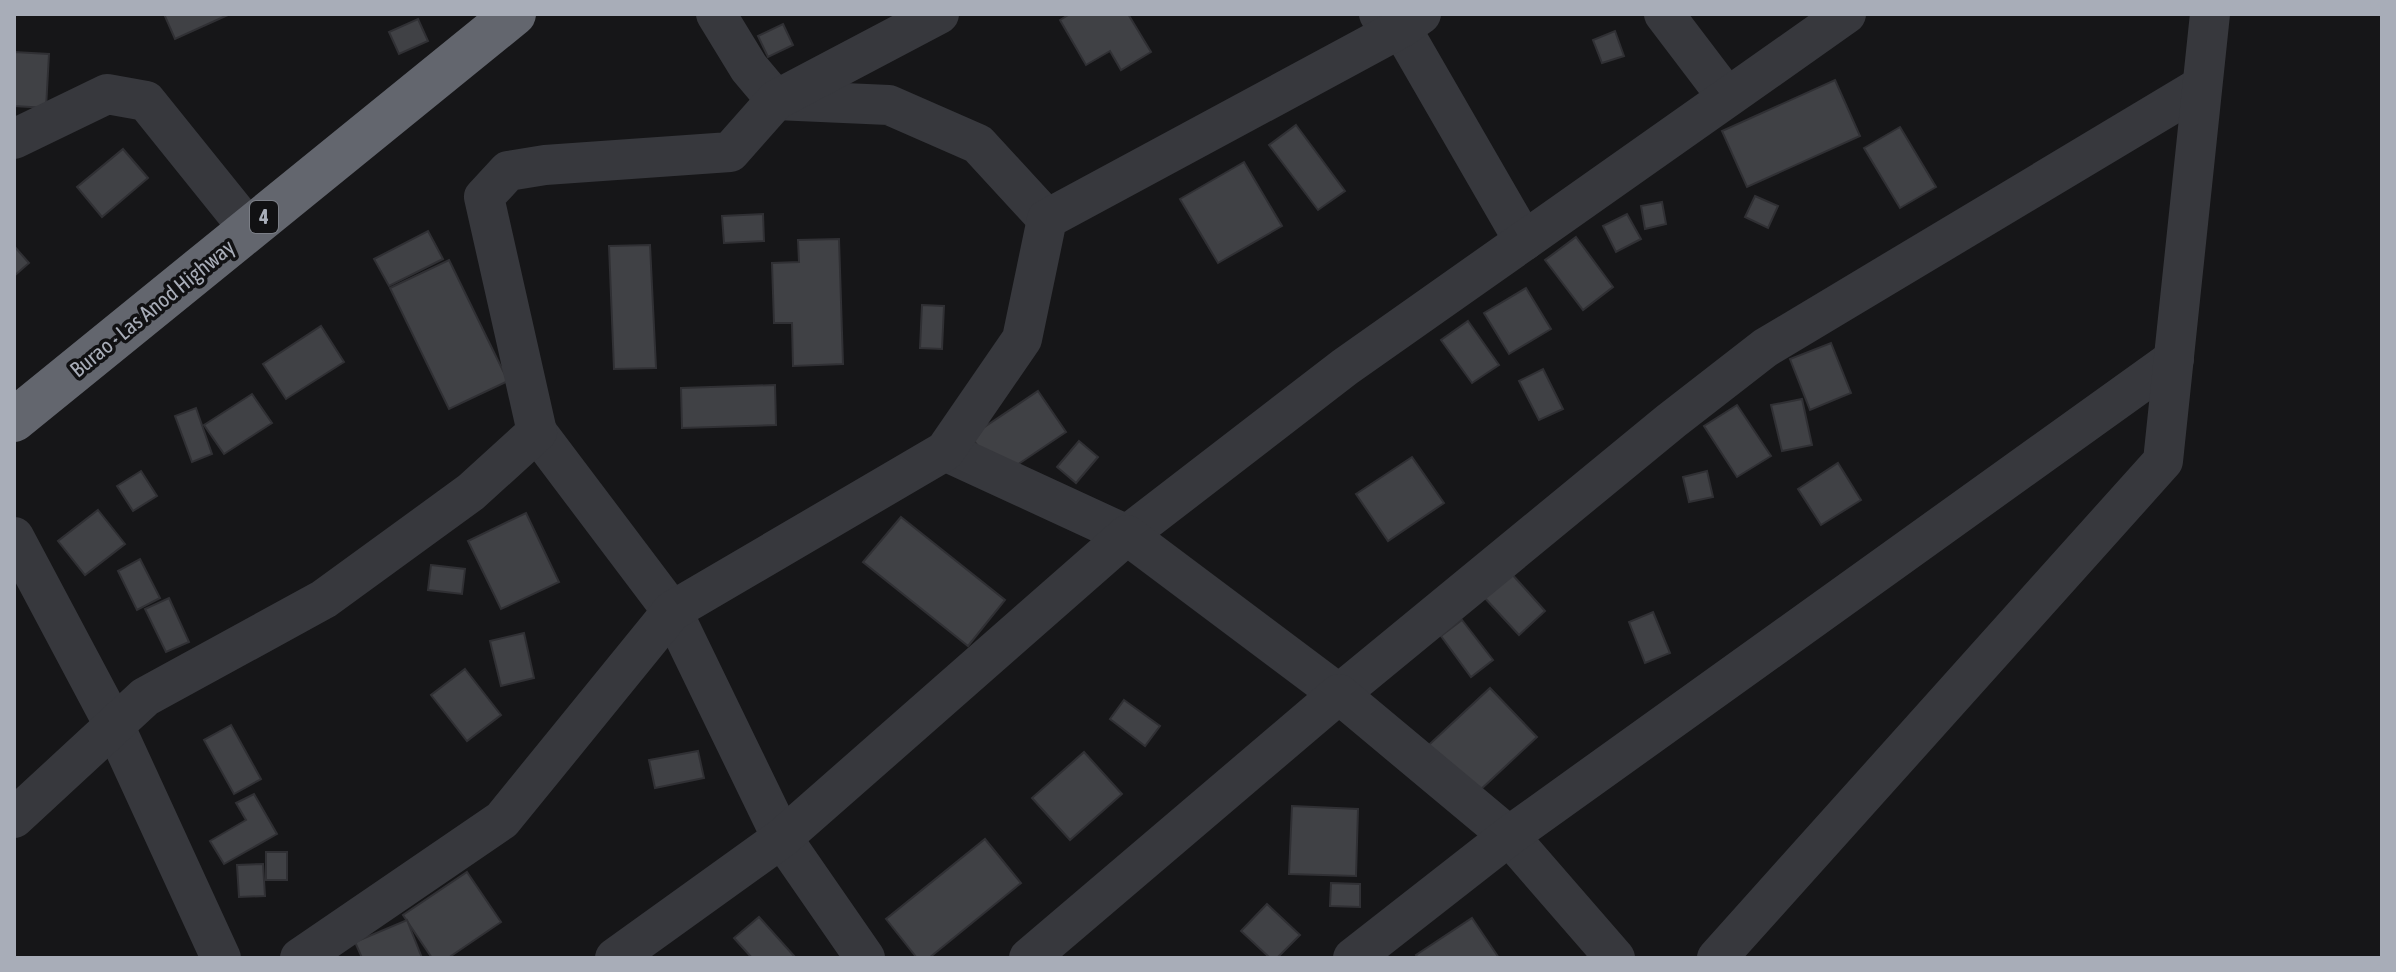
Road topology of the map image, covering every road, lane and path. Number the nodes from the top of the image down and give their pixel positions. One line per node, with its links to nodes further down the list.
1 (514, 14): 13 (highway, Burao - Las Anod Highway / 4)
2 (716, 14): 10 (street)
3 (939, 14): 10 (street)
4 (1664, 14): 9 (street)
5 (1846, 14): 9 (street)
6 (2210, 14): 8 (street)
7 (1401, 19): 12 (street); 14 (street)
8 (2202, 86): 15 (street); 22 (street)
9 (1727, 97): 14 (street)
10 (776, 100): 12 (street); 17 (street)
11 (14, 139): 13 (street)
12 (1047, 219): 18 (street)
13 (249, 229): 16 (highway, Burao - Las Anod Highway / 4)
14 (1524, 241): 19 (street)
15 (2174, 359): 25 (street); 34 (street)
16 (14, 420)
17 (537, 432): 21 (street); 23 (street)
18 (945, 451): 19 (street); 21 (street)
19 (1127, 535): 22 (street); 26 (street)
20 (14, 537): 23 (street)
21 (672, 611): 26 (street); 28 (street)
22 (1339, 694): 25 (street); 31 (street)
23 (114, 725): 24 (street); 27 (street)
24 (14, 818)
25 (1509, 836): 32 (street); 33 (street)
26 (782, 838): 29 (street); 30 (street)
27 (221, 958)
28 (300, 958)
29 (615, 958)
30 (865, 958)
31 (1029, 958)
32 (1353, 958)
33 (1615, 958)
34 (1717, 958)

